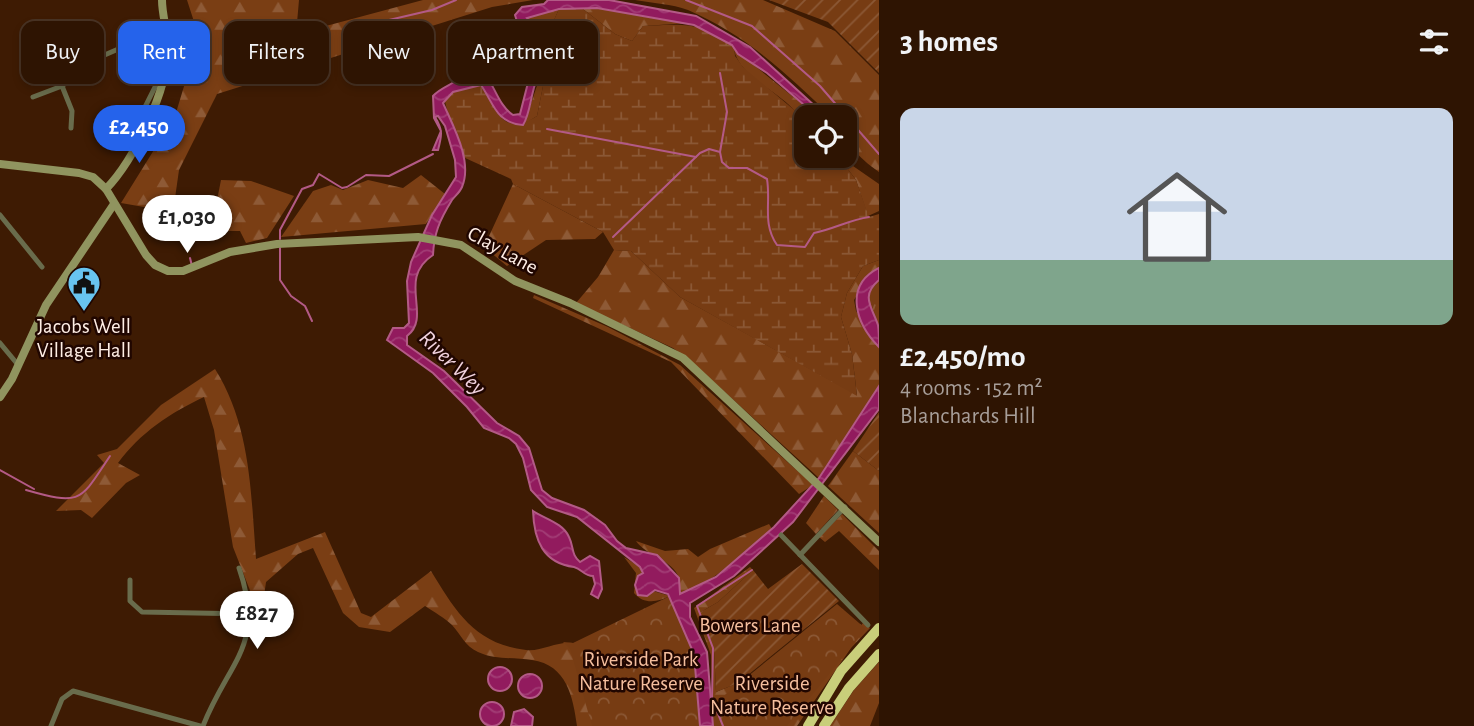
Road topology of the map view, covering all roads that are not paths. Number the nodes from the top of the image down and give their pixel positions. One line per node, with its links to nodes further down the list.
1 (162, 0): 2 (street)
2 (163, 21)
3 (118, 49): 5 (street)
4 (161, 84): 9 (street)
5 (62, 86): 6 (street); 7 (street)
6 (33, 97)
7 (71, 128)
8 (0, 164): 9 (street)
9 (106, 189): 10 (street, Clay Lane)
10 (114, 204): 14 (street); 16 (street, Clay Lane)
11 (0, 215): 12 (street)
12 (42, 267)
13 (0, 343): 14 (street)
14 (19, 366): 15 (street)
15 (1, 393)
16 (842, 505): 18 (street, Clay Lane); 19 (street)
17 (781, 535): 19 (street)
18 (878, 538)
19 (800, 555): 23 (street)
20 (239, 568): 22 (street)
21 (130, 580): 22 (street)
22 (250, 614): 27 (street)
23 (868, 625)
24 (879, 628): 28 (highway)
25 (879, 654): 29 (highway)
26 (51, 726): 27 (street)
27 (202, 726)
28 (808, 726)
29 (824, 726)

